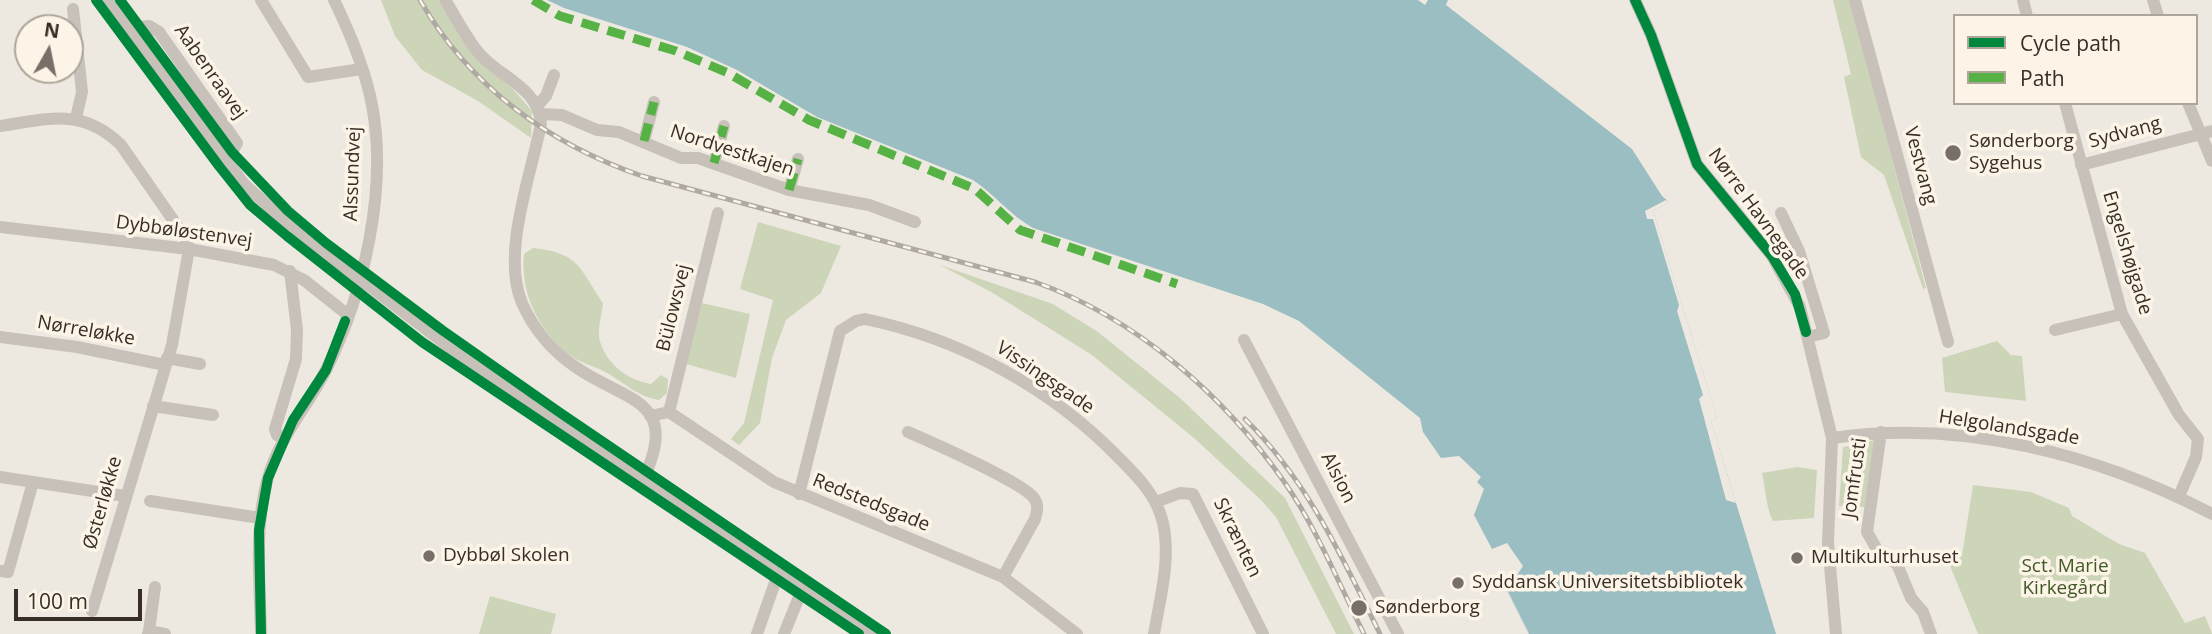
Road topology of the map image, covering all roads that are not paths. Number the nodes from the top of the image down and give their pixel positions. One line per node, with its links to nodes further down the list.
1 (109, 0): 8 (street, Aabenraavej)
2 (261, 0): 9 (street)
3 (334, 0): 9 (street, Alssundvej)
4 (445, 0): 14 (street)
5 (1635, 0): 37 (street, Nørre Havnegade)
6 (1855, 0): 39 (street, Vestvang)
7 (73, 9): 15 (street)
8 (129, 28): 20 (street, Aabenraavej); 20 (street, Aabenraavej)
9 (362, 69): 32 (street, Alssundvej)
10 (554, 75): 14 (street)
11 (654, 102): 19 (street)
12 (2066, 105): 24 (street, Sydvang)
13 (2189, 105): 18 (street)
14 (539, 110): 19 (street, Nordvestkajen); 45 (street)
15 (76, 118): 16 (street); 30 (street)
16 (0, 126)
17 (724, 126): 23 (street)
18 (2206, 132): 22 (street); 24 (street, Sydvang)
19 (644, 142): 23 (street, Nordvestkajen)
20 (223, 157): 32 (street, Aabenraavej)
21 (798, 159): 25 (street)
22 (2212, 162)
23 (714, 163): 25 (street, Nordvestkajen)
24 (2081, 165): 33 (street, Engelshøjgade)
25 (789, 190): 28 (street, Nordvestkajen)
26 (1781, 213): 37 (street)
27 (718, 214): 43 (street, Bülowsvej)
28 (915, 222)
29 (0, 227): 30 (street, Dybbøløstenvej)
30 (189, 249): 31 (street, Dybbøløstenvej); 40 (street, Østerløkke)
31 (290, 271): 34 (street, Dybbøløstenvej); 49 (street)
32 (360, 281): 34 (street, Alssundvej); 51 (street, Aabenraavej)
33 (2122, 314): 35 (street); 55 (street, Engelshøjgade)
34 (348, 315): 49 (street, Alssundvej)
35 (2055, 330)
36 (0, 337): 40 (street, Nørreløkke)
37 (1808, 337): 48 (street, Nørre Havnegade)
38 (1244, 340): 76 (street, Alsion)
39 (1948, 342)
40 (166, 361): 41 (street); 42 (street, Østerløkke)
41 (200, 364)
42 (153, 406): 44 (street); 54 (street, Østerløkke)
43 (669, 412): 45 (street); 53 (street, Redstedsgade)
44 (213, 415)
45 (650, 416): 51 (street)
46 (908, 432): 62 (street)
47 (1881, 432): 48 (street, Helgolandsgade); 55 (street, Helgolandsgade); 77 (street, Jomfrusti)
48 (1832, 438): 67 (street, Nørre Havnegade)
49 (284, 439): 59 (street, Alssundvej)
50 (0, 477): 52 (street)
51 (643, 480): 61 (street, Aabenraavej)
52 (33, 482): 54 (street); 60 (street)
53 (799, 494): 57 (street, Vissingsgade); 62 (street, Redstedsgade)
54 (125, 496): 65 (street, Østerløkke)
55 (2179, 496): 58 (street, Helgolandsgade)
56 (150, 501): 59 (street)
57 (1156, 502): 74 (street, Vissingsgade); 75 (street, Skrænten)
58 (2212, 513)
59 (260, 518): 69 (street, Alssundvej)
60 (0, 571)
61 (779, 571): 64 (street, Aabenraavej); 70 (street)
62 (1003, 578): 73 (street, Redstedsgade)
63 (155, 587): 66 (street)
64 (803, 587): 71 (street); 72 (street, Aabenraavej)
65 (92, 611)
66 (149, 633): 68 (street)
67 (1840, 633)
68 (165, 634)
69 (261, 634)
70 (757, 634)
71 (784, 634)
72 (872, 634)
73 (1077, 634)
74 (1154, 634)
75 (1263, 634)
76 (1398, 634)
77 (1931, 634)

